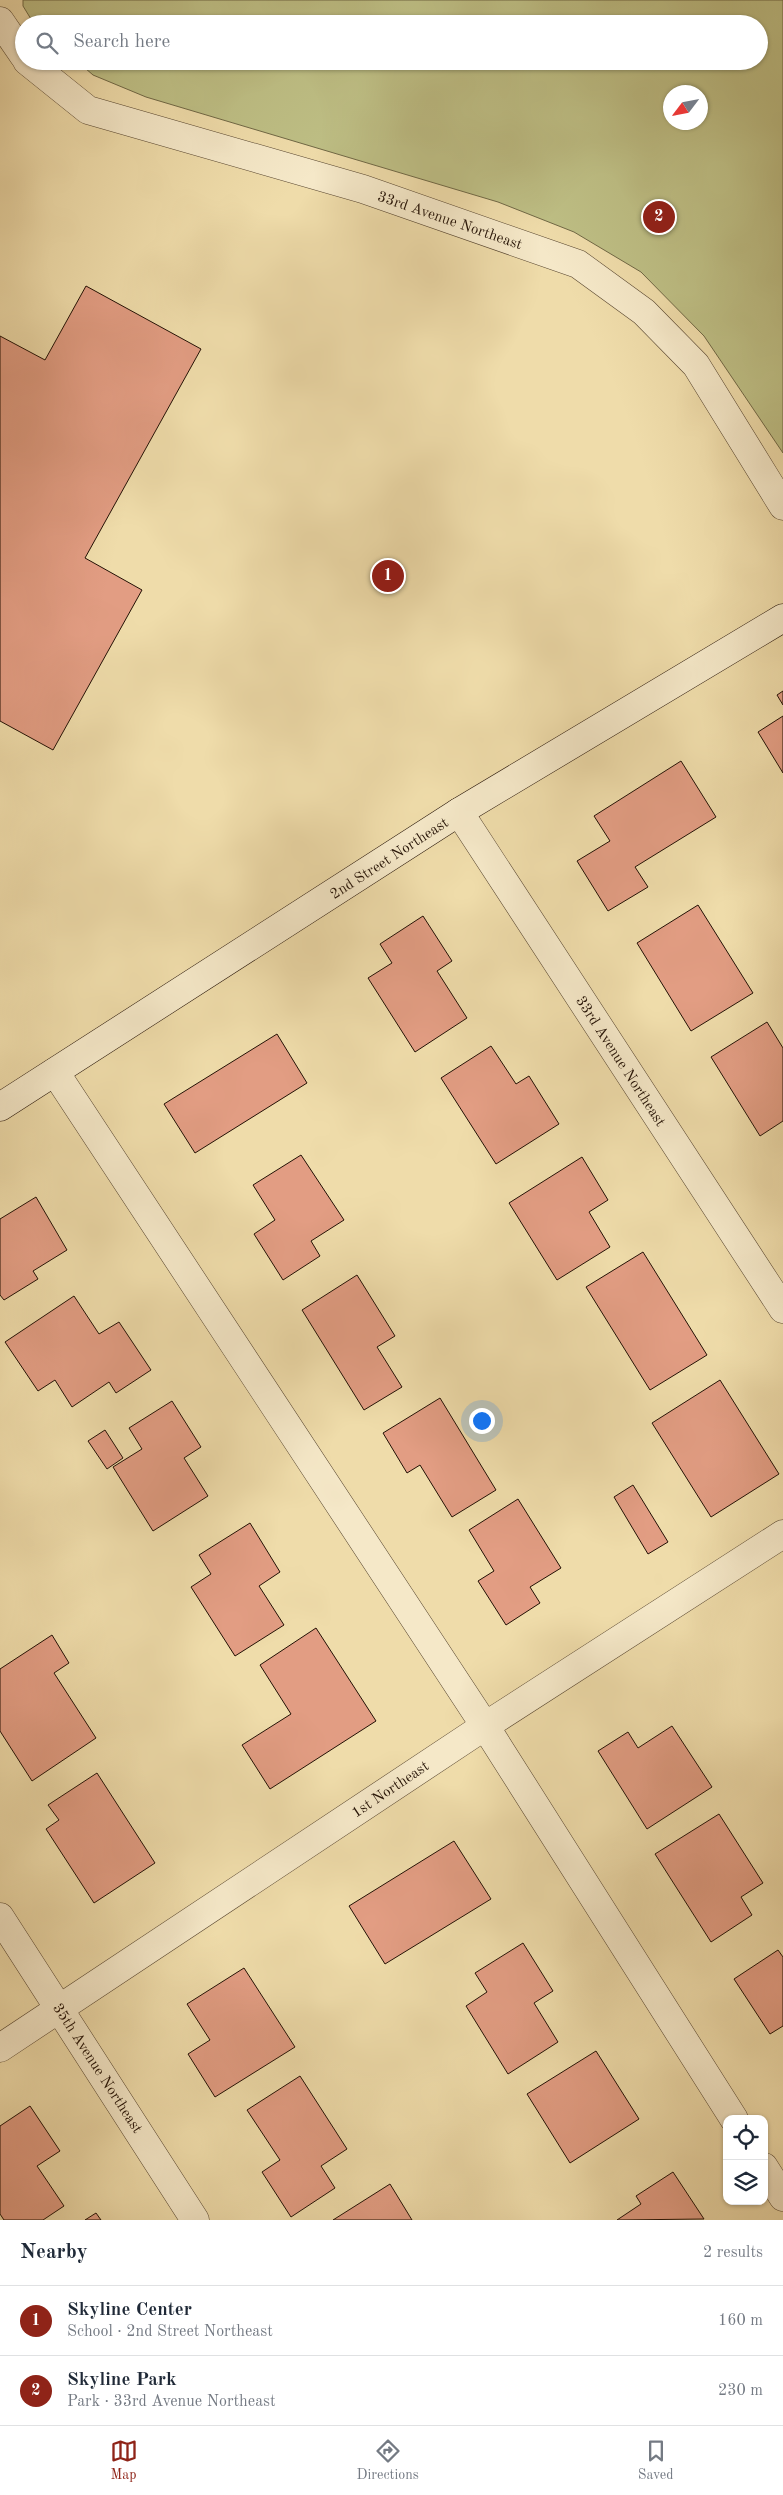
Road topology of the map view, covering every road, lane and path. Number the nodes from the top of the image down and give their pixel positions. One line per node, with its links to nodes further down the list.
1 (0, 21): 2 (street)
2 (15, 43)
3 (38, 70): 4 (street, 33rd Avenue Northeast)
4 (783, 506)
5 (783, 618): 6 (street, 2nd Street Northeast)
6 (459, 812): 7 (street, 2nd Street Northeast); 9 (street, 33rd Avenue Northeast)
7 (55, 1072): 8 (street, 2nd Street Northeast); 11 (street)
8 (0, 1107)
9 (783, 1309)
10 (783, 1534): 11 (street, 1st Northeast)
11 (485, 1726): 13 (street, 1st Northeast); 15 (street)
12 (0, 1916): 13 (street, 35th Avenue Northeast)
13 (59, 2008): 14 (street, 1st Northeast); 18 (street, 35th Avenue Northeast)
14 (0, 2048)
15 (731, 2115)
16 (768, 2173): 17 (street)
17 (783, 2197)
18 (195, 2220)

